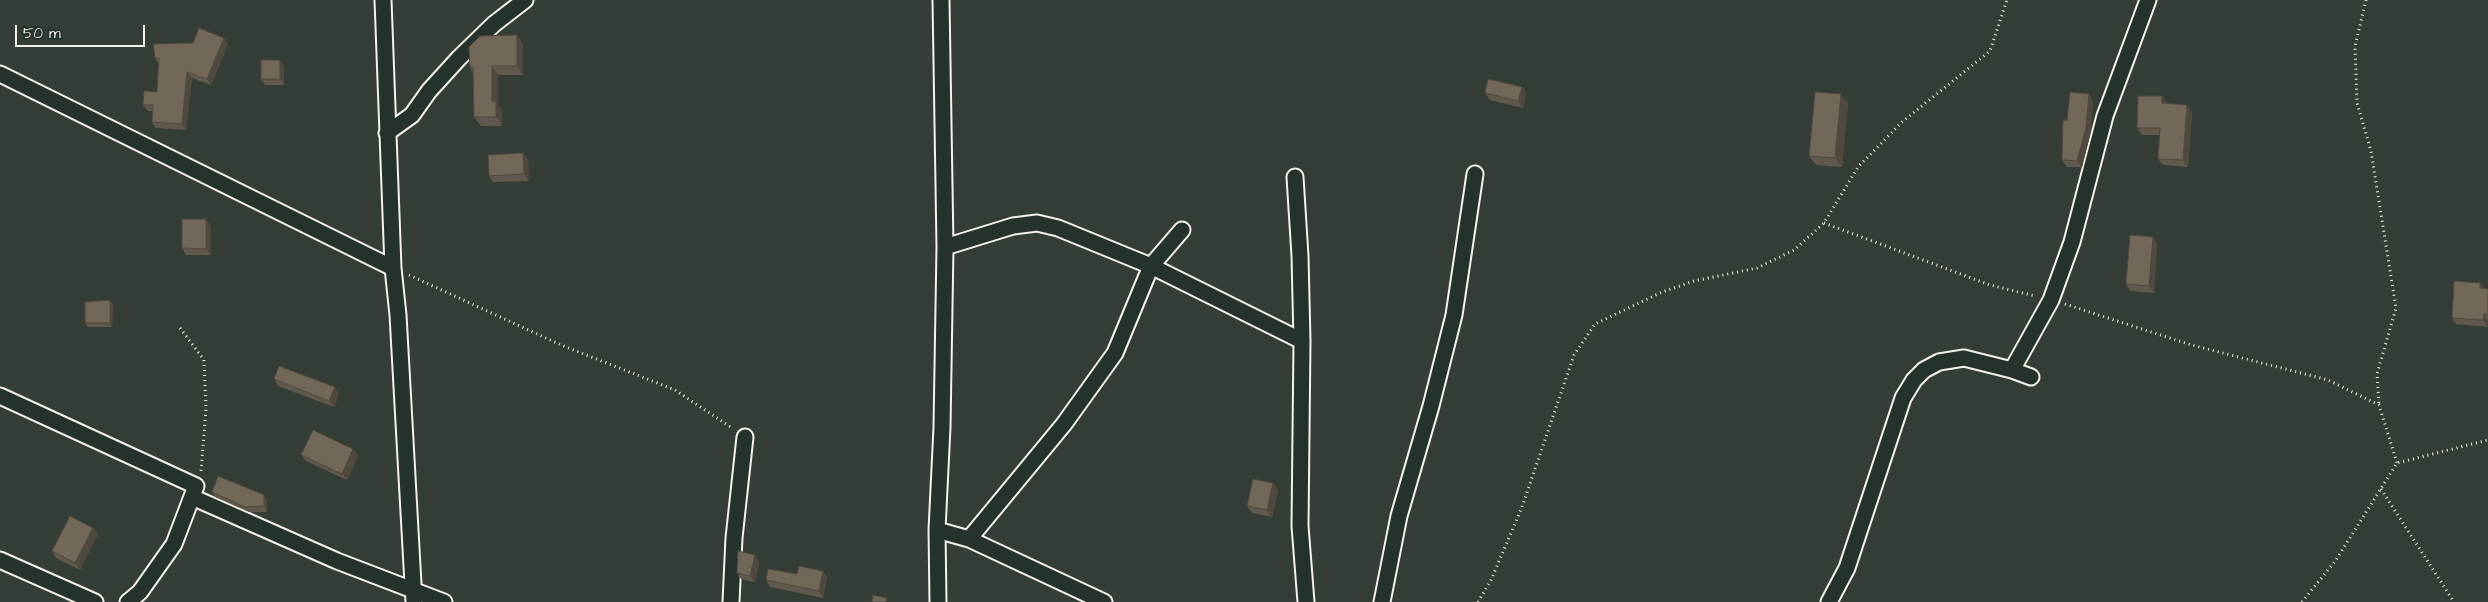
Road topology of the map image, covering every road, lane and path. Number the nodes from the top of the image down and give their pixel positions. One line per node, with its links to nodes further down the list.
1 (383, 0): 8 (street)
2 (525, 0): 8 (street)
3 (941, 0): 13 (street)
4 (2007, 0): 11 (path)
5 (2148, 0): 16 (street)
6 (2366, 0): 22 (path)
7 (0, 74): 15 (street)
8 (387, 133): 15 (street)
9 (1475, 174): 39 (street)
10 (1295, 177): 18 (street)
11 (1824, 223): 16 (path); 40 (path)
12 (1182, 230): 14 (street)
13 (945, 247): 14 (street); 28 (street)
14 (1151, 266): 18 (street); 29 (street)
15 (393, 268): 23 (path); 31 (street)
16 (2051, 300): 19 (street); 22 (path)
17 (180, 328): 27 (path)
18 (1302, 341): 38 (street)
19 (2012, 370): 20 (street); 41 (street)
20 (2031, 377)
21 (0, 396): 27 (street)
22 (2379, 404): 25 (path)
23 (745, 437): 35 (street)
24 (2488, 440): 25 (path)
25 (2397, 463): 26 (path)
26 (2381, 490): 42 (path); 43 (path)
27 (194, 491): 31 (street); 33 (street)
28 (937, 530): 29 (street); 36 (street)
29 (968, 539): 37 (street)
30 (0, 560): 32 (street)
31 (414, 597): 34 (street)
32 (95, 602)
33 (128, 602)
34 (444, 602)
35 (731, 602)
36 (938, 602)
37 (1104, 602)
38 (1306, 602)
39 (1382, 602)
40 (1478, 602)
41 (1829, 602)
42 (2302, 602)
43 (2454, 602)

